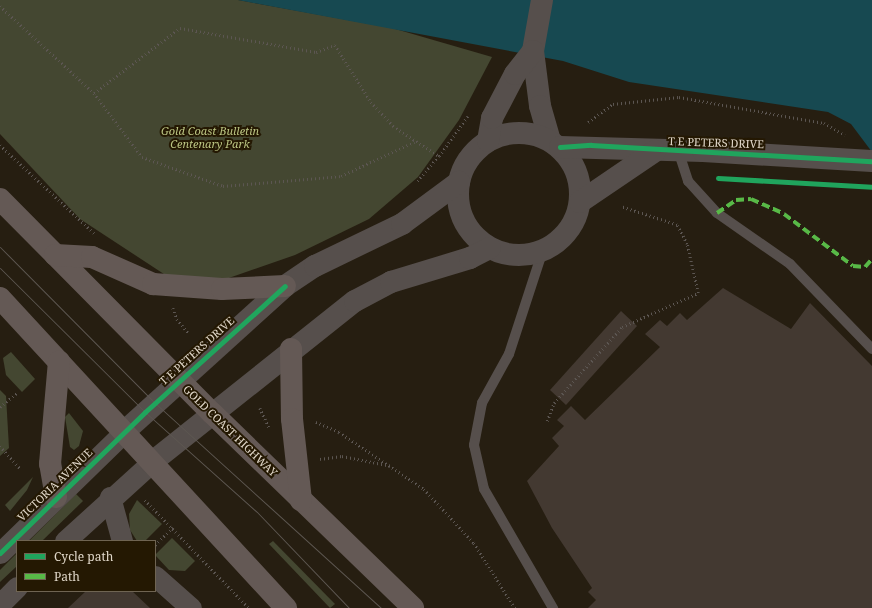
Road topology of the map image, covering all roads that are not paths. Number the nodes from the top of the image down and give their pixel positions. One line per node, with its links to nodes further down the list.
1 (542, 0): 2 (street)
2 (533, 51): 3 (street); 4 (street)
3 (488, 141): 4 (street); 8 (street)
4 (555, 144): 6 (street, T E PETERS DRIVE); 10 (street)
5 (678, 150): 6 (street, T E PETERS DRIVE); 7 (street, T E PETERS DRIVE, bridge); 17 (lane)
6 (655, 151): 10 (street, T E PETERS DRIVE)
7 (872, 161)
8 (459, 182): 11 (street); 14 (street, T E PETERS DRIVE)
9 (0, 199): 13 (highway, GOLD COAST HIGHWAY)
10 (580, 202): 12 (street)
11 (490, 248): 12 (street); 16 (street)
12 (543, 250): 35 (lane)
13 (55, 255): 14 (highway); 19 (highway, GOLD COAST HIGHWAY)
14 (285, 286): 19 (street, T E PETERS DRIVE)
15 (0, 298): 18 (highway)
16 (291, 350): 20 (street); 25 (highway)
17 (872, 350)
18 (60, 361): 21 (highway); 23 (highway)
19 (179, 381): 20 (highway, GOLD COAST HIGHWAY); 21 (street, T E PETERS DRIVE)
20 (212, 414): 22 (street); 25 (highway, GOLD COAST HIGHWAY)
21 (124, 432): 22 (highway); 23 (street, VICTORIA AVENUE)
22 (151, 463): 24 (street); 33 (highway)
23 (56, 497): 28 (street, VICTORIA AVENUE)
24 (110, 497): 26 (street); 27 (street)
25 (302, 501): 34 (highway, GOLD COAST HIGHWAY)
26 (66, 540)
27 (122, 540)
28 (0, 553)
29 (156, 577): 32 (street)
30 (16, 588): 31 (street)
31 (0, 604)
32 (191, 608)
33 (286, 608)
34 (413, 608)
35 (553, 608)

